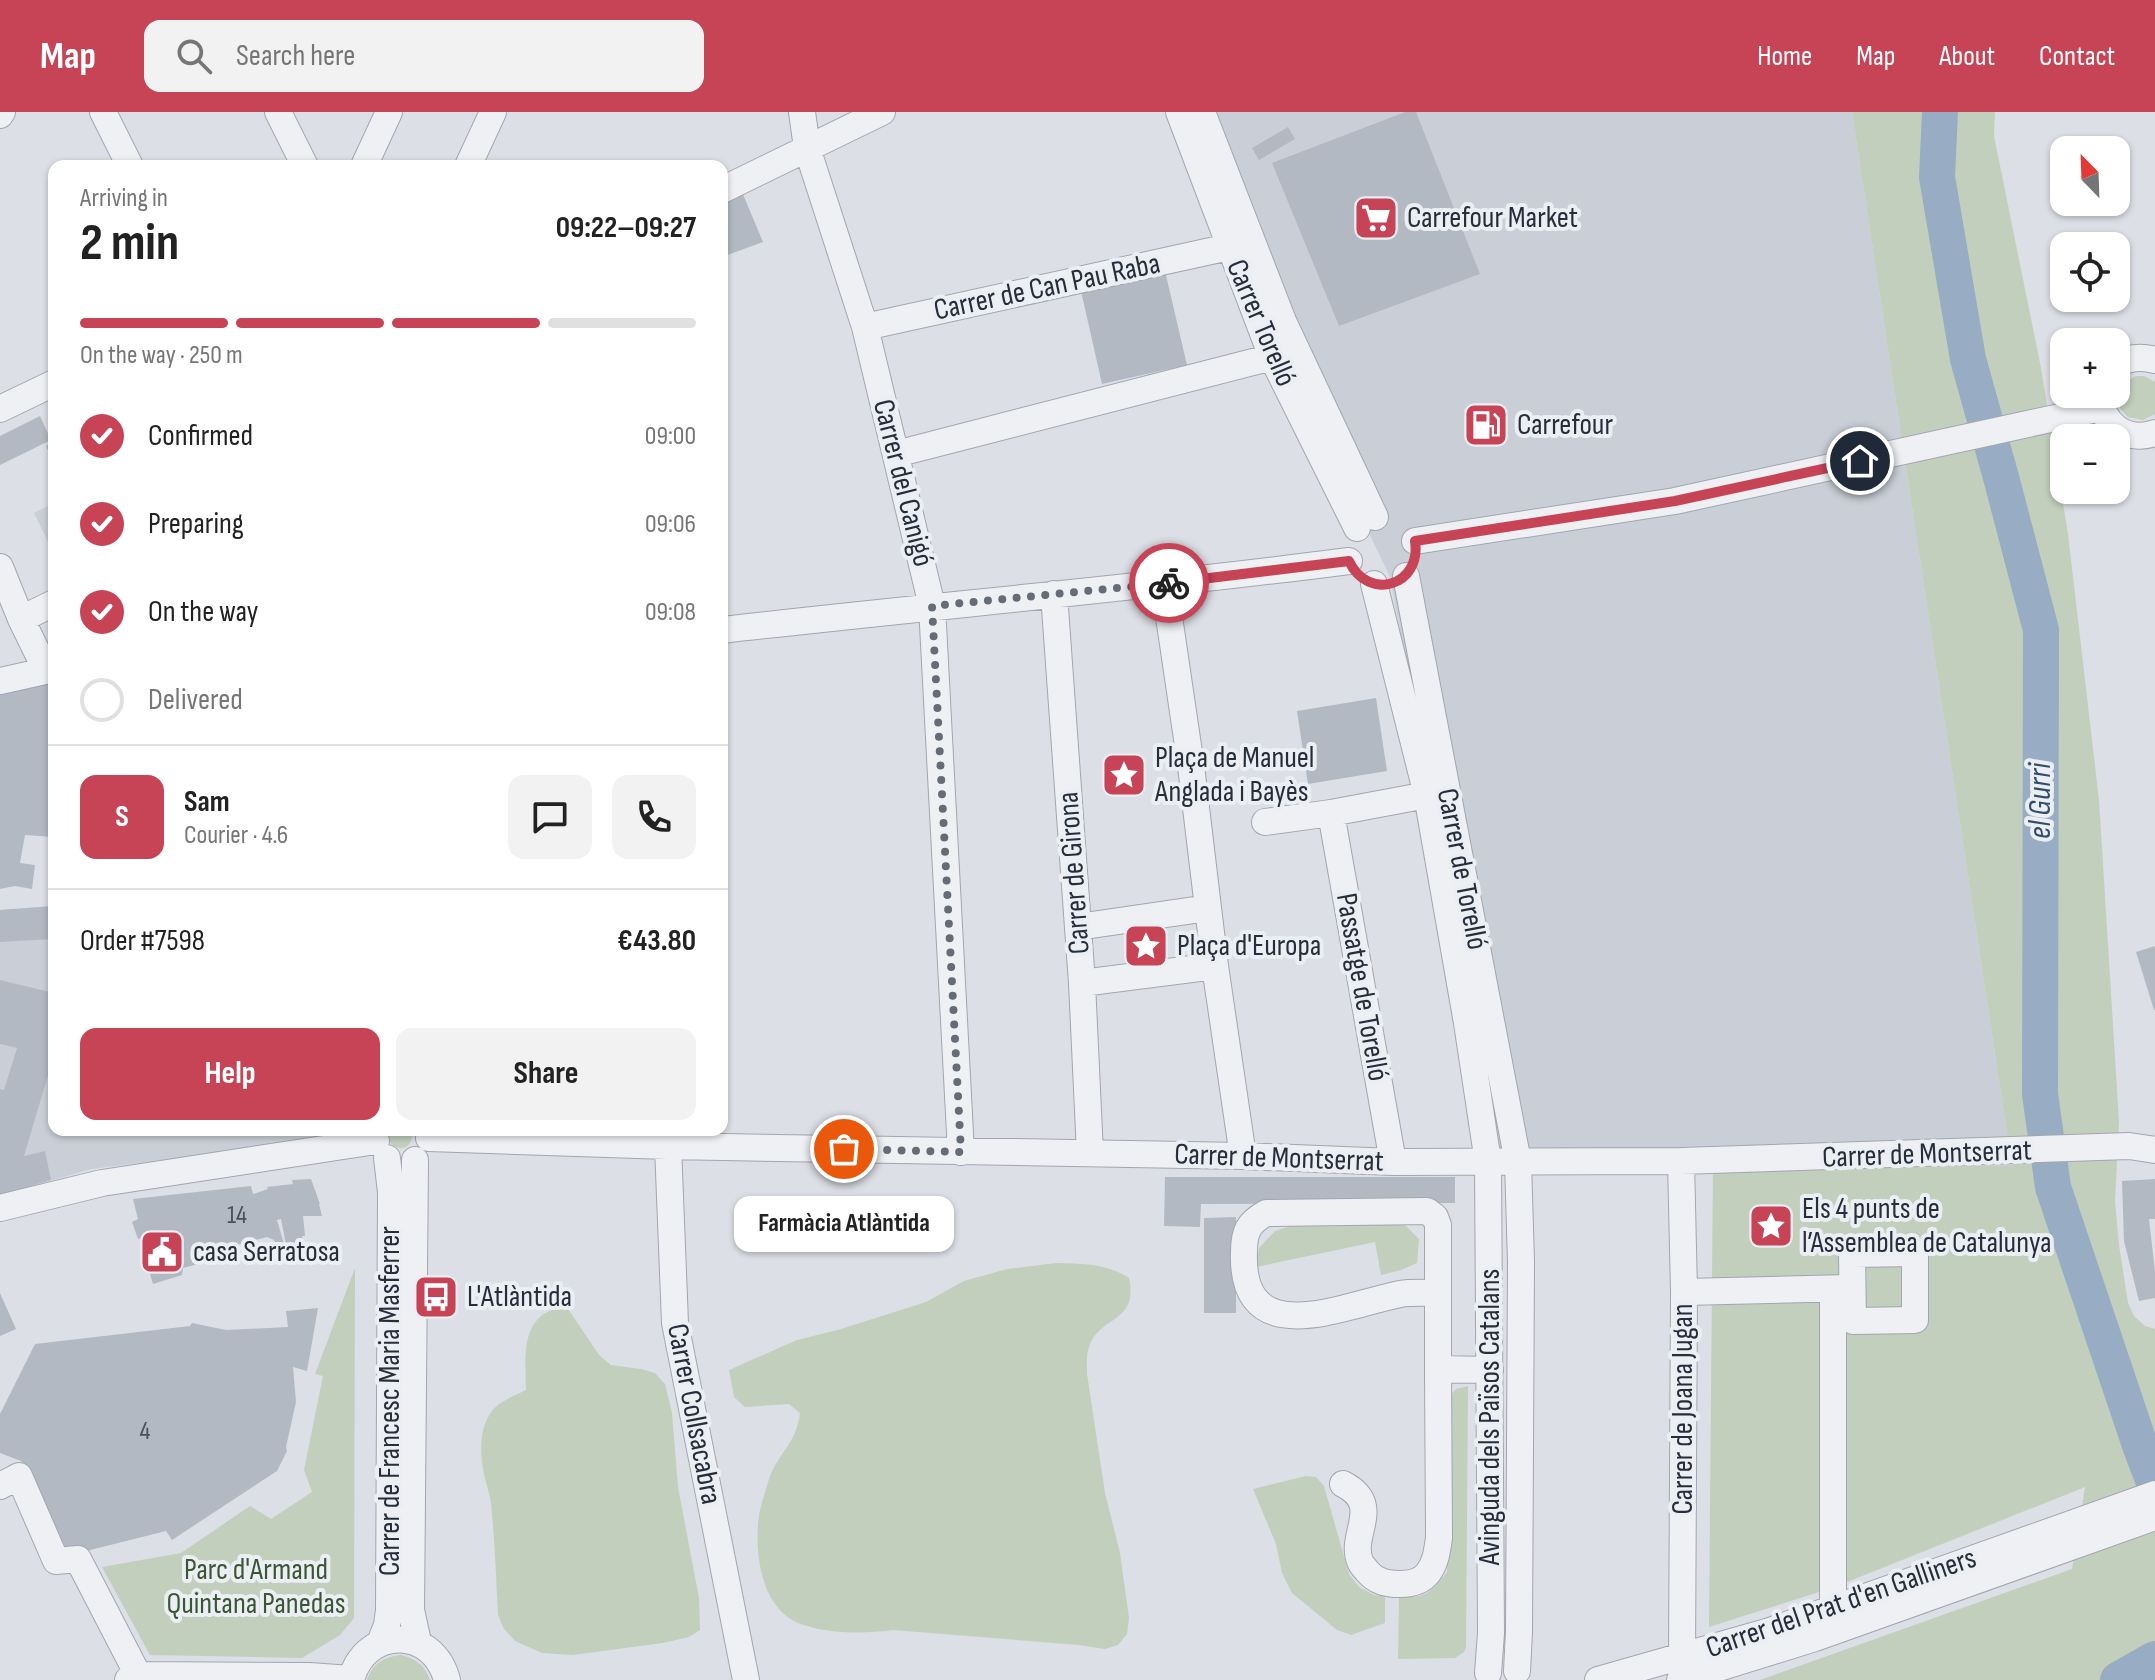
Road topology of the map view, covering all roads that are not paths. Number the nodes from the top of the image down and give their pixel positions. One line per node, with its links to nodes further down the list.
1 (103, 112): 10 (street)
2 (278, 112): 11 (street)
3 (389, 112): 12 (street)
4 (493, 112): 13 (street)
5 (802, 112): 9 (street, Carrer del Canigó)
6 (882, 112): 9 (street)
7 (1179, 112): 15 (street, Carrer Torelló)
8 (1202, 112): 26 (street, Carrer Torelló)
9 (807, 148): 14 (street); 16 (street, Carrer del Canigó)
10 (127, 160)
11 (302, 160)
12 (367, 160)
13 (471, 160)
14 (728, 187)
15 (1229, 247): 16 (street, Carrer de Can Pau Raba); 17 (street, Carrer Torelló)
16 (865, 327): 25 (street, Carrer del Canigó)
17 (1272, 357): 25 (street); 26 (street, Carrer Torelló)
18 (2130, 359): 19 (street)
19 (2155, 360)
20 (48, 386): 23 (street)
21 (2081, 408): 27 (street)
22 (2103, 408): 24 (street)
23 (0, 409)
24 (2155, 433)
25 (896, 454): 35 (street, Carrer del Canigó)
26 (1366, 523): 27 (street); 28 (street)
27 (1415, 541): 30 (street)
28 (1349, 561): 31 (street); 32 (street)
29 (0, 567): 36 (street)
30 (1406, 576): 32 (street); 60 (street, Carrer de Torelló)
31 (1164, 583): 33 (street); 44 (street)
32 (1374, 584): 41 (street, Carrer de Torelló)
33 (1054, 594): 35 (street); 45 (street, Carrer de Girona)
34 (48, 606): 36 (street)
35 (932, 606): 37 (street); 54 (street, Carrer del Canigó)
36 (21, 619): 38 (street)
37 (728, 629)
38 (48, 666)
39 (48, 669): 40 (street)
40 (0, 681)
41 (1427, 795): 42 (street); 59 (street, Carrer de Torelló)
42 (1331, 813): 43 (street); 58 (street, Passatge de Torelló)
43 (1265, 822)
44 (1208, 908): 45 (street); 46 (street)
45 (1078, 927): 47 (street, Carrer de Girona)
46 (1215, 966): 47 (street); 56 (street)
47 (1082, 983): 55 (street, Carrer de Girona)
48 (2155, 1137): 52 (street, Carrer de Montserrat)
49 (667, 1138): 51 (street, Carrer de Montserrat); 54 (street, Carrer de Montserrat); 80 (street, Carrer Collsacabra)
50 (380, 1143): 51 (street, Carrer de Montserrat); 61 (street, Carrer de Montserrat); 73 (street, Carrer de Francesc Maria Masferrer)
51 (424, 1143): 72 (street, Carrer de Francesc Maria Masferrer)
52 (2125, 1146): 53 (street, Carrer de Montserrat); 57 (street, Carrer de Montserrat)
53 (2155, 1150)
54 (961, 1152): 55 (street, Carrer de Montserrat)
55 (1090, 1153): 56 (street, Carrer de Montserrat)
56 (1243, 1156): 58 (street, Carrer de Montserrat)
57 (1681, 1161): 60 (street, Carrer de Montserrat); 62 (street, Carrer de Joana Jugan)
58 (1393, 1162): 59 (street, Carrer de Montserrat)
59 (1488, 1162): 60 (street, Carrer de Montserrat); 65 (street, Avinguda dels Països Catalans)
60 (1518, 1162): 76 (street, Avinguda dels Països Catalans)
61 (0, 1208)
62 (1684, 1292): 71 (street); 74 (street, Carrer de Joana Jugan)
63 (1437, 1293): 63 (street); 64 (street)
64 (1438, 1369): 65 (street); 66 (street)
65 (1490, 1370): 75 (street, Avinguda dels Països Catalans)
66 (1343, 1484)
67 (0, 1486): 77 (street)
68 (2155, 1494): 70 (street)
69 (2155, 1517): 70 (street)
70 (2039, 1546): 71 (street, Carrer del Prat d'en Galliners); 74 (street, Carrer del Prat d'en Galliners)
71 (1833, 1609): 74 (street, Carrer del Prat d'en Galliners)
72 (418, 1642): 73 (street); 79 (street)
73 (380, 1643): 78 (street)
74 (1681, 1668): 81 (street, Carrer del Prat d'en Galliners)
75 (1483, 1676): 76 (street)
76 (1524, 1676)
77 (133, 1677): 78 (street)
78 (351, 1680)
79 (448, 1680)
80 (746, 1680)
81 (1598, 1680)

